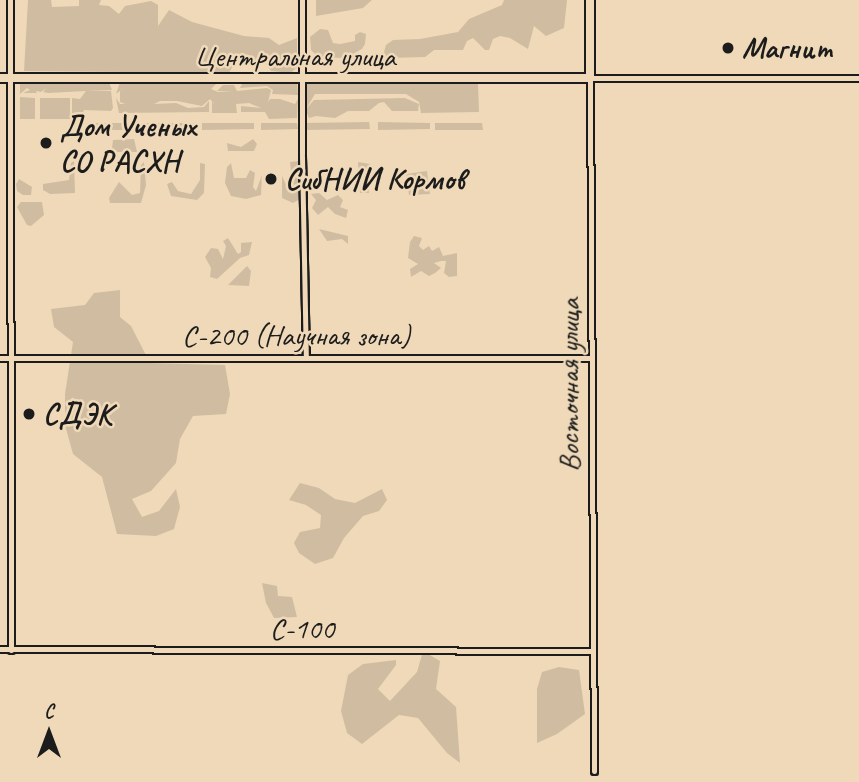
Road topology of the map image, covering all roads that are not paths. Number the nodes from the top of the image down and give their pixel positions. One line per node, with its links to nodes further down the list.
1 (10, 0): 5 (street)
2 (302, 0): 8 (street)
3 (590, 0): 6 (main road, Восточная улица)
4 (0, 78): 5 (main road, Центральная улица)
5 (10, 78): 8 (main road, Центральная улица); 10 (street)
6 (590, 78): 7 (street); 8 (main road, Центральная улица); 12 (street, Восточная улица)
7 (859, 78)
8 (302, 79): 11 (street)
9 (0, 358): 10 (street, С-200 (Научная зона))
10 (11, 358): 11 (street, С-200 (Научная зона)); 14 (street)
11 (306, 358): 12 (street, С-200 (Научная зона))
12 (592, 358): 15 (street, Восточная улица)
13 (0, 649): 14 (street, С-100)
14 (11, 650): 15 (street, С-100)
15 (592, 651): 16 (street, Восточная улица)
16 (594, 771)

